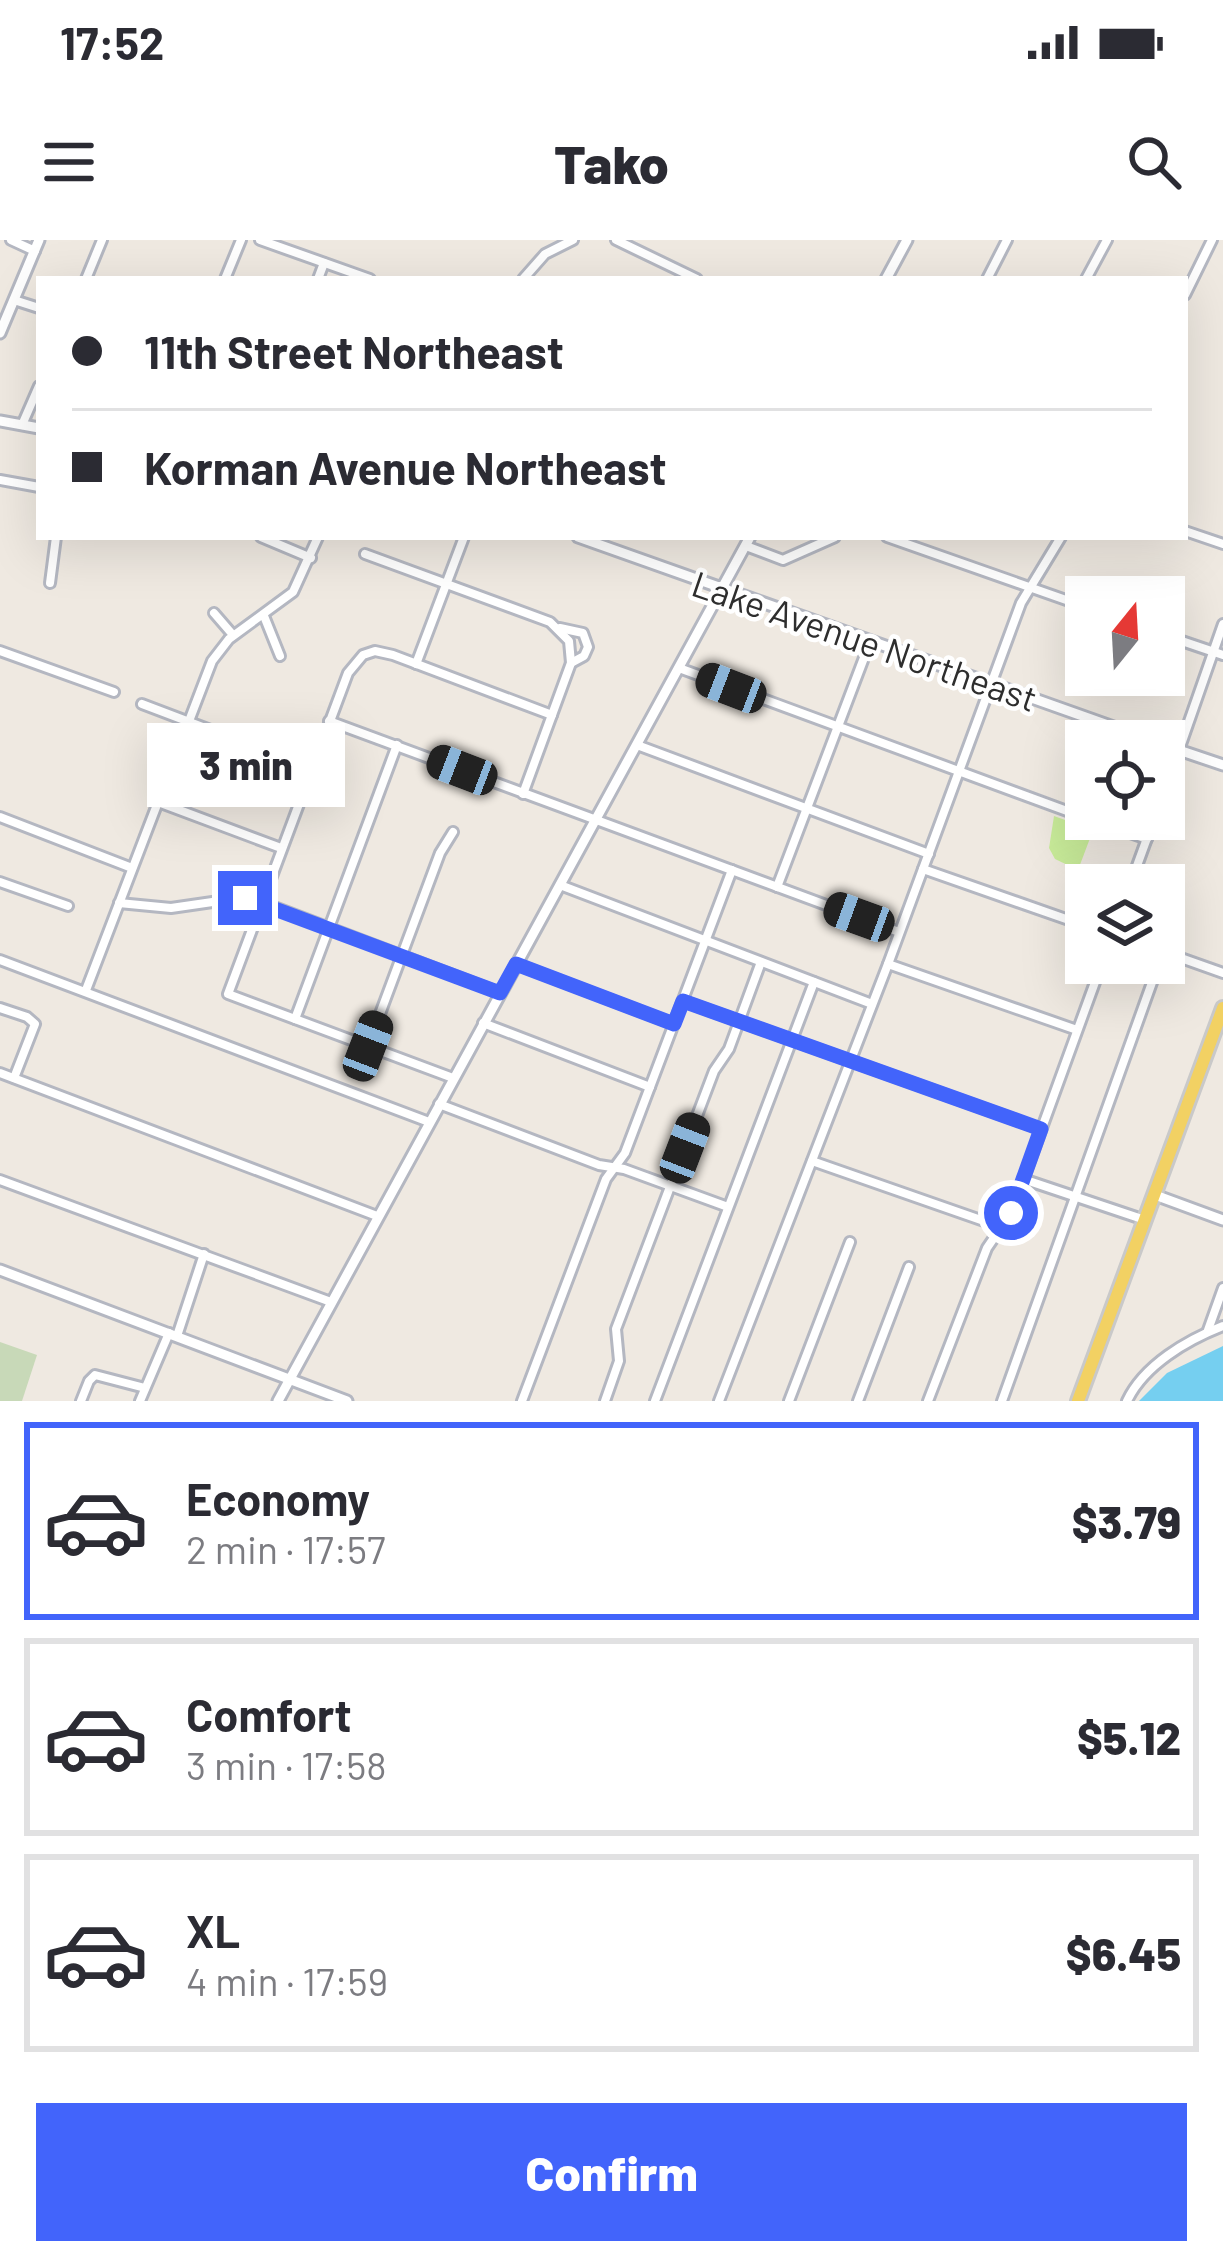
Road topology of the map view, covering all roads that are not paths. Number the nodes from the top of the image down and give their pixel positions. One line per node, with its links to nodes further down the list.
1 (11, 240): 12 (street)
2 (102, 240): 14 (street)
3 (241, 240): 15 (street)
4 (260, 240): 13 (street)
5 (573, 240): 11 (street)
6 (616, 240): 19 (street)
7 (907, 240): 20 (street)
8 (1007, 240): 21 (street)
9 (1107, 240): 22 (street)
10 (1212, 240): 23 (street)
11 (551, 244): 18 (street)
12 (37, 246): 24 (street)
13 (324, 263): 16 (street); 17 (street)
14 (87, 276)
15 (226, 276)
16 (320, 276)
17 (361, 276)
18 (525, 276)
19 (691, 276)
20 (888, 276)
21 (989, 276)
22 (1088, 276)
23 (1188, 289)
24 (14, 299): 25 (street); 26 (street)
25 (36, 307)
26 (0, 333)
27 (36, 393): 29 (street)
28 (0, 422): 29 (street)
29 (22, 425): 30 (street)
30 (36, 427)
31 (0, 480): 32 (street)
32 (36, 486)
33 (1188, 532): 43 (street)
34 (56, 540): 46 (street)
35 (268, 540): 45 (street)
36 (317, 540): 45 (street)
37 (463, 540): 47 (street)
38 (586, 540): 49 (street, Lake Avenue Northeast)
39 (829, 540): 42 (street)
40 (895, 540): 48 (street)
41 (1059, 540): 48 (street)
42 (748, 541): 49 (street)
43 (1223, 544)
44 (365, 554): 47 (street)
45 (310, 558): 52 (street)
46 (50, 583)
47 (446, 584): 54 (street); 62 (street)
48 (1028, 587): 50 (street); 64 (street)
49 (722, 590): 56 (street, Lake Avenue Northeast); 63 (street)
50 (1065, 600)
51 (214, 613): 55 (street)
52 (264, 616): 55 (street); 60 (street)
53 (1223, 624): 59 (street)
54 (558, 627): 61 (street); 61 (street)
55 (233, 635): 69 (street)
56 (870, 642): 64 (street, Lake Avenue Northeast); 71 (street)
57 (1185, 642): 59 (street)
58 (0, 651): 65 (street)
59 (1219, 654): 72 (street)
60 (280, 656)
61 (572, 663): 67 (street)
62 (416, 664): 67 (street); 70 (street)
63 (679, 668): 71 (street); 73 (street)
64 (992, 685): 68 (street, Lake Avenue Northeast); 78 (street)
65 (114, 692)
66 (142, 704): 69 (street)
67 (552, 716): 79 (street)
68 (1093, 720)
69 (188, 721): 77 (street); 80 (street)
70 (329, 721): 74 (street); 77 (street)
71 (838, 728): 78 (street); 81 (street)
72 (1185, 736)
73 (637, 745): 81 (street); 84 (street)
74 (398, 746): 79 (street); 98 (street)
75 (1185, 752): 76 (street)
76 (1223, 765)
77 (311, 768): 86 (street)
78 (959, 772): 82 (street); 87 (street)
79 (523, 794): 84 (street)
80 (158, 802): 86 (street); 88 (street)
81 (807, 809): 87 (street); 93 (street)
82 (1065, 810)
83 (0, 817): 88 (street)
84 (596, 820): 90 (street); 92 (street)
85 (453, 832): 101 (street)
86 (281, 848): 94 (street)
87 (928, 854): 89 (street)
88 (132, 868): 95 (street)
89 (923, 868): 97 (street); 99 (street)
90 (732, 870): 93 (street); 100 (street)
91 (0, 882): 96 (street)
92 (560, 885): 100 (street); 105 (street)
93 (777, 887): 99 (street)
94 (262, 902): 95 (street); 98 (street); 117 (street)
95 (119, 903): 111 (street)
96 (68, 906)
97 (1065, 919)
98 (329, 928): 101 (street); 117 (street)
99 (899, 932): 106 (street)
100 (705, 941): 104 (street); 113 (street)
101 (402, 956): 112 (street); 123 (street)
102 (1185, 959): 107 (street)
103 (0, 960): 111 (street)
104 (761, 962): 108 (street); 118 (street)
105 (516, 964): 112 (street); 120 (street)
106 (888, 964): 114 (street); 121 (street)
107 (1223, 973)
108 (814, 982): 114 (street); 122 (street)
109 (1094, 984): 121 (street)
110 (1151, 984): 138 (street)
111 (86, 990): 130 (street)
112 (500, 993): 119 (street)
113 (683, 1001): 118 (street); 120 (street)
114 (872, 1004): 124 (street)
115 (0, 1008): 126 (street)
116 (1223, 1008): 137 (main road)
117 (295, 1019): 123 (street)
118 (739, 1022): 122 (street); 136 (street)
119 (484, 1023): 127 (street); 128 (street)
120 (674, 1024): 128 (street)
121 (1077, 1030): 131 (street)
122 (791, 1042): 124 (street); 139 (street)
123 (368, 1046): 127 (street)
124 (850, 1063): 131 (street); 132 (street)
125 (0, 1073): 126 (street)
126 (14, 1078): 140 (street)
127 (453, 1078): 129 (street)
128 (650, 1087): 133 (street)
129 (439, 1104): 130 (street); 133 (street)
130 (429, 1122): 140 (street)
131 (1041, 1129): 134 (street)
132 (812, 1161): 143 (street); 155 (street)
133 (615, 1168): 136 (street); 160 (street)
134 (1023, 1179): 138 (street); 143 (street)
135 (0, 1180): 145 (street)
136 (671, 1186): 139 (street); 161 (street)
137 (1155, 1195): 141 (main road); 142 (street)
138 (1074, 1196): 141 (street); 166 (street)
139 (728, 1207): 162 (street)
140 (377, 1216): 149 (street)
141 (1145, 1220): 167 (main road)
142 (1223, 1220)
143 (1001, 1226): 165 (street)
144 (850, 1242): 163 (street)
145 (205, 1254): 149 (street); 152 (street)
146 (909, 1267): 164 (street)
147 (0, 1270): 152 (street)
148 (1223, 1288): 151 (street)
149 (331, 1302): 153 (street)
150 (1223, 1326): 151 (street)
151 (1207, 1332): 168 (street)
152 (173, 1334): 153 (street); 154 (street)
153 (290, 1379): 158 (street); 159 (street)
154 (145, 1388): 156 (street); 157 (street)
155 (721, 1400)
156 (81, 1401)
157 (140, 1401)
158 (278, 1401)
159 (347, 1401)
160 (523, 1401)
161 (605, 1401)
162 (655, 1401)
163 (789, 1401)
164 (858, 1401)
165 (928, 1401)
166 (1002, 1401)
167 (1078, 1401)
168 (1127, 1401)

